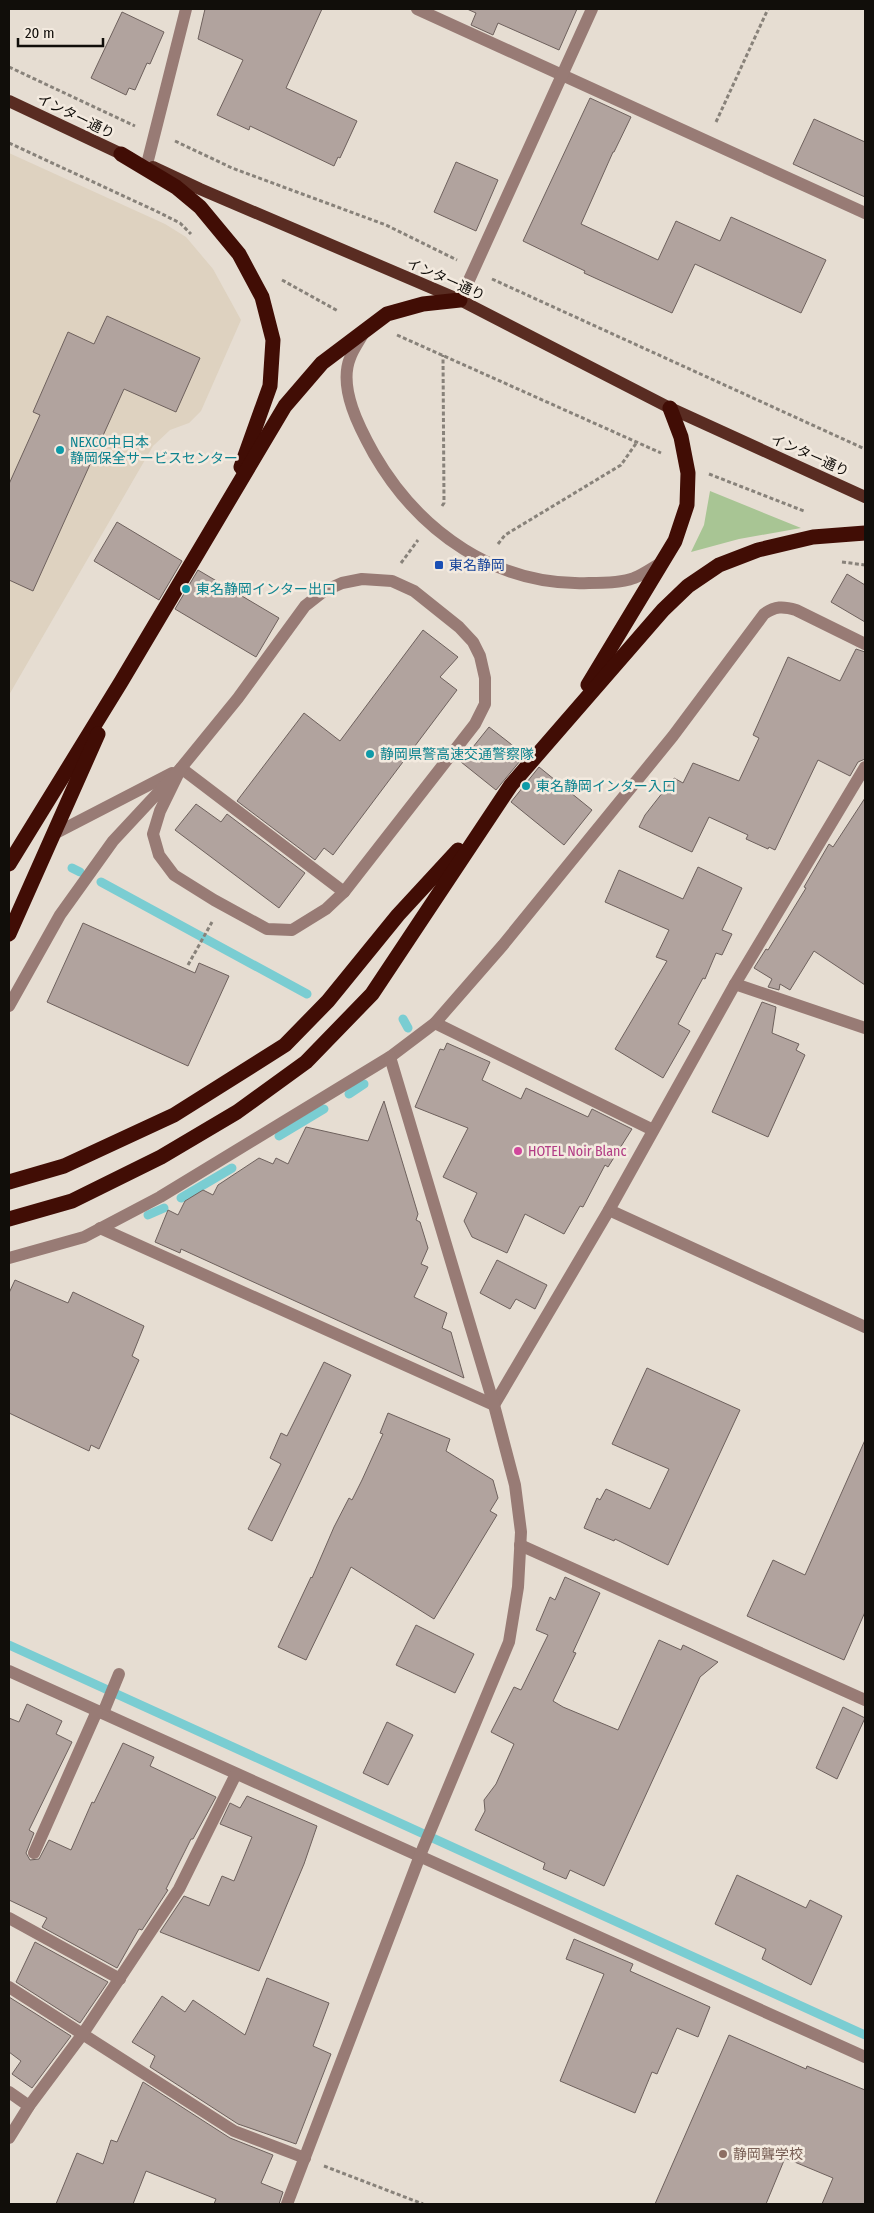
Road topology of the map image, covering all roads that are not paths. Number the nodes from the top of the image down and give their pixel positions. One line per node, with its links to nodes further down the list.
1 (186, 9): 7 (street)
2 (417, 9): 4 (street)
3 (592, 9): 4 (street)
4 (563, 76): 8 (street); 9 (street)
5 (9, 100): 6 (main road, インター通り)
6 (121, 154): 7 (main road, インター通り); 13 (highway)
7 (147, 164): 9 (main road, インター通り)
8 (865, 213)
9 (460, 300): 10 (highway); 11 (main road, インター通り)
10 (365, 330): 13 (highway); 15 (street)
11 (670, 408): 12 (main road, インター通り); 15 (highway)
12 (865, 497)
13 (228, 501): 17 (highway)
14 (865, 533): 18 (highway)
15 (661, 563): 18 (highway)
16 (865, 644): 28 (street)
17 (121, 682): 22 (highway); 23 (highway)
18 (568, 720): 21 (highway)
19 (865, 767): 26 (street)
20 (181, 768): 22 (street); 24 (street); 24 (street); 24 (street); 27 (street)
21 (488, 818): 32 (highway); 34 (highway)
22 (54, 834): 25 (highway)
23 (9, 864)
24 (344, 892)
25 (9, 934)
26 (734, 984): 29 (street); 31 (street)
27 (9, 1006)
28 (434, 1023): 30 (street); 31 (street)
29 (865, 1028)
30 (390, 1057): 35 (street); 38 (street)
31 (653, 1130): 33 (street)
32 (9, 1182)
33 (609, 1210): 37 (street); 38 (street)
34 (9, 1219)
35 (100, 1228): 36 (street); 38 (street)
36 (9, 1258)
37 (865, 1327)
38 (494, 1405): 39 (street)
39 (520, 1544): 42 (street); 46 (street)
40 (9, 1671): 43 (street)
41 (119, 1674): 43 (street)
42 (865, 1700)
43 (102, 1710): 44 (street); 45 (street)
44 (236, 1774): 46 (street); 48 (street)
45 (34, 1853)
46 (420, 1854): 51 (street); 55 (street)
47 (9, 1918): 48 (street)
48 (120, 1979): 50 (street)
49 (9, 1987): 50 (street)
50 (82, 2035): 53 (street); 55 (street)
51 (865, 2058)
52 (9, 2092): 53 (street)
53 (29, 2106): 54 (street)
54 (9, 2138)
55 (305, 2158): 56 (street)
56 (286, 2204)

